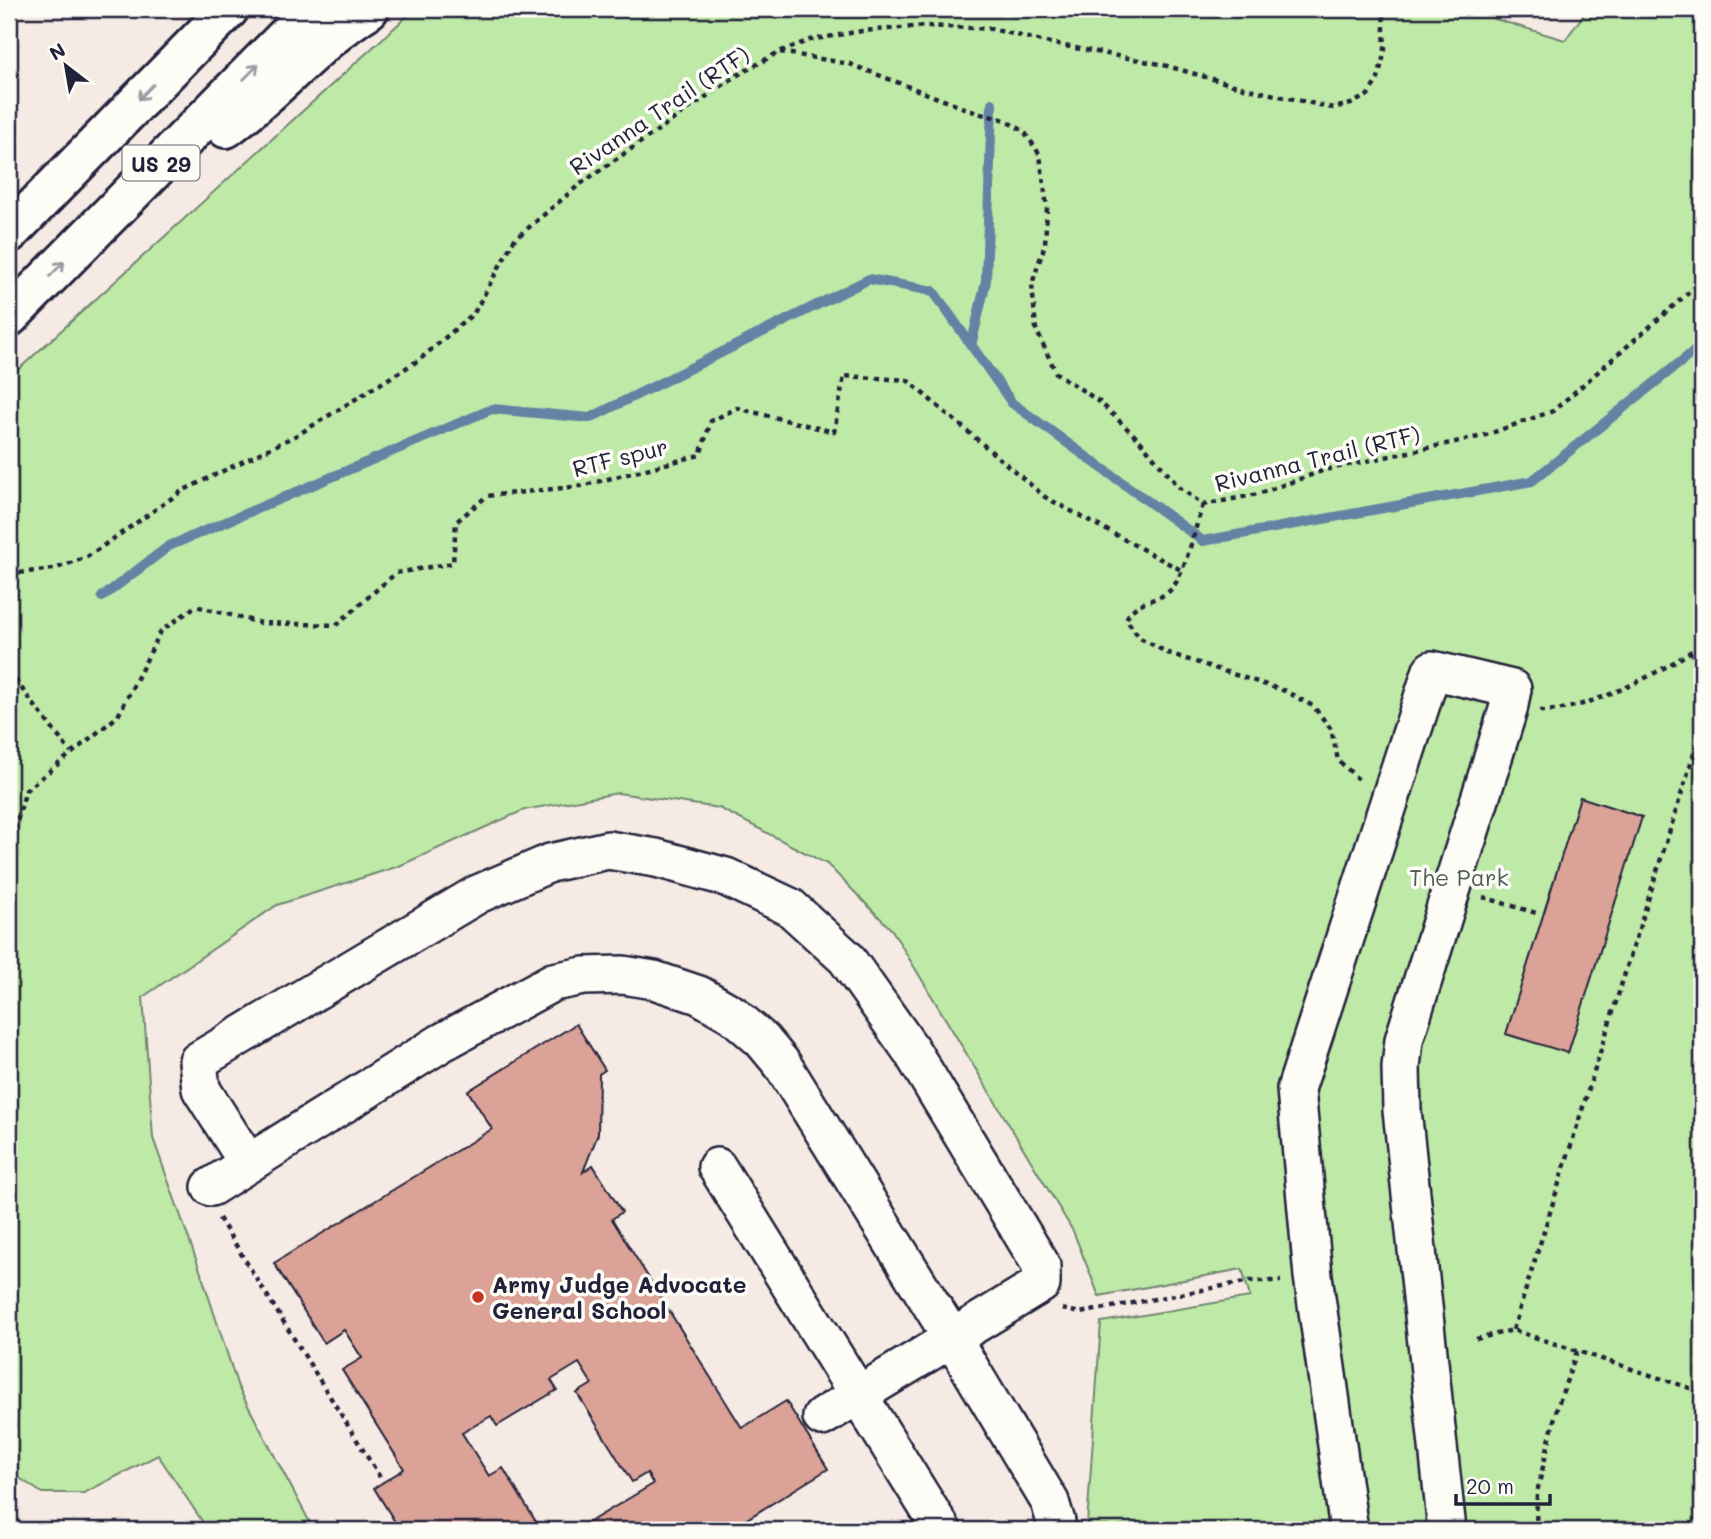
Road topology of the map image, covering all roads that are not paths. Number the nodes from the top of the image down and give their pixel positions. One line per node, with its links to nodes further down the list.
1 (214, 9): 5 (highway)
2 (229, 9): 5 (highway, US 29)
3 (313, 9): 6 (highway, US 29, one-way to 3)
4 (369, 9): 6 (highway)
5 (174, 63): 7 (highway, US 29, one-way to 7)
6 (127, 198): 8 (highway, US 29, one-way to 6)
7 (9, 233)
8 (9, 317)
9 (248, 1163): 11 (street); 12 (street); 12 (street)
10 (717, 1167): 13 (street)
11 (211, 1187)
12 (952, 1338): 13 (street); 16 (street)
13 (858, 1395): 14 (street); 15 (street)
14 (822, 1417)
15 (942, 1530)
16 (1056, 1530)
17 (1349, 1530): 18 (street)
18 (1447, 1530)

